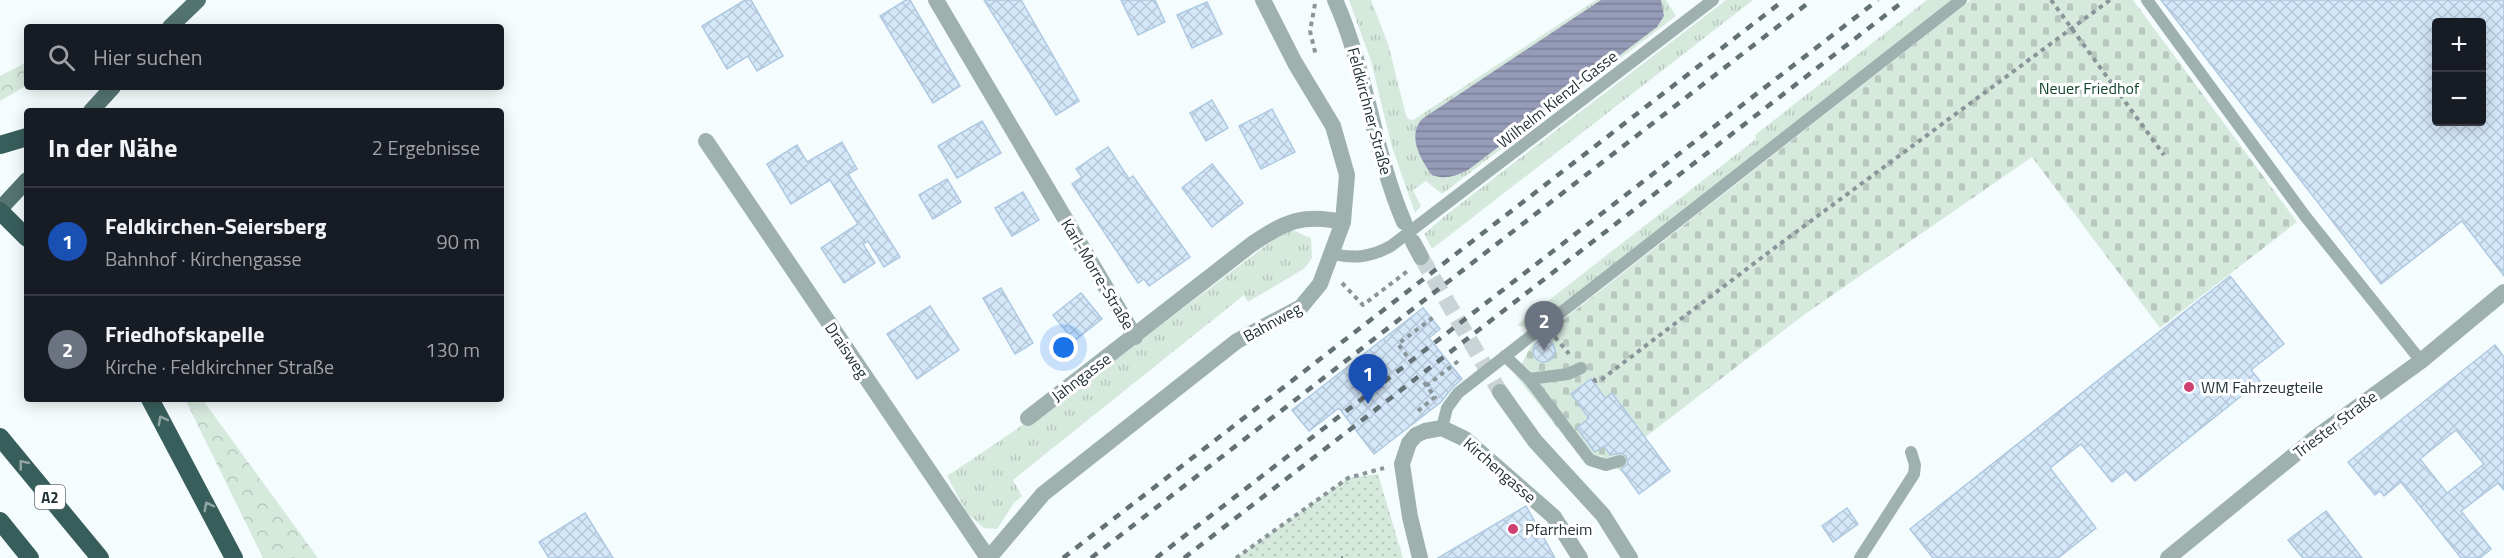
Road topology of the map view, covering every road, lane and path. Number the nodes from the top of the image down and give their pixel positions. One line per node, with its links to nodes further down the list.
1 (198, 0): 10 (main road)
2 (936, 0): 29 (street, Karl-Morre-Straße)
3 (1263, 0): 20 (street, Bahnweg)
4 (1335, 0): 21 (street, Feldkirchner Straße)
5 (1713, 0): 21 (lane, Wilhelm Kienzl-Gasse)
6 (1961, 0): 28 (lane)
7 (2051, 0): 11 (path)
8 (2110, 0): 11 (path)
9 (2147, 0): 33 (lane)
10 (173, 24)
11 (2070, 29): 17 (path); 34 (path)
12 (110, 90): 13 (main road)
13 (94, 108)
14 (24, 138): 16 (highway)
15 (706, 141): 49 (street, Draisweg)
16 (0, 145)
17 (2164, 155)
18 (24, 183): 19 (main road)
19 (0, 210): 22 (highway)
20 (1342, 222): 23 (street, Bahnweg); 29 (street, Karl-Morre-Straße)
21 (1412, 223): 23 (lane, Wilhelm Kienzl-Gasse)
22 (24, 235)
23 (1333, 254): 49 (street, Bahnweg)
24 (1409, 270): 26 (path)
25 (2504, 292): 33 (street, Triester Straße)
26 (1363, 305)
27 (1435, 316): 30 (path)
28 (1545, 325): 32 (lane); 34 (path)
29 (1135, 337): 39 (street, Jahngasse)
30 (1407, 356)
31 (1461, 359): 36 (path)
32 (1501, 359): 35 (lane); 40 (lane)
33 (2421, 361): 55 (street, Triester Straße)
34 (1581, 368): 35 (lane)
35 (1529, 379): 43 (lane)
36 (1426, 386)
37 (1500, 392): 53 (street)
38 (152, 402): 48 (highway, one-way to 38)
39 (1028, 418)
40 (1442, 428): 44 (street); 52 (street, Kirchengasse)
41 (0, 437): 47 (highway, A2, one-way to 41)
42 (1911, 452): 54 (lane)
43 (1620, 461)
44 (1402, 464): 50 (path); 51 (street)
45 (0, 521): 46 (highway)
46 (30, 558)
47 (100, 558)
48 (234, 558)
49 (988, 558)
50 (1236, 558)
51 (1420, 558)
52 (1581, 558)
53 (1630, 558)
54 (1860, 558)
55 (2168, 558)

